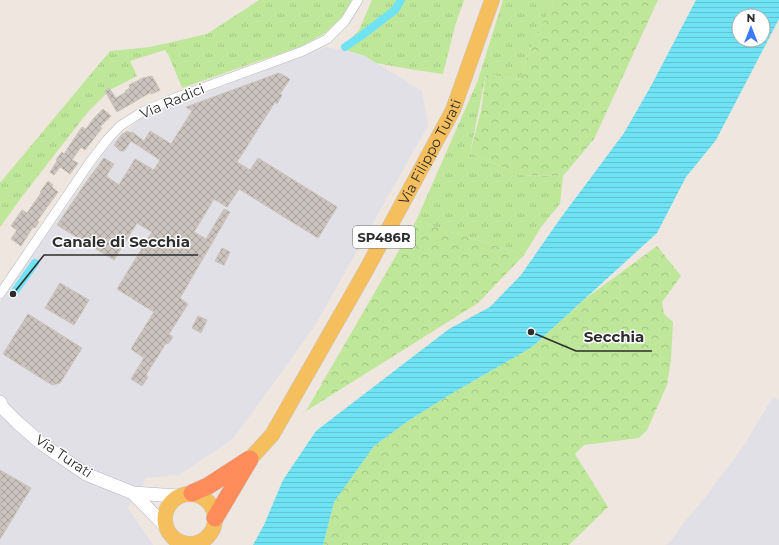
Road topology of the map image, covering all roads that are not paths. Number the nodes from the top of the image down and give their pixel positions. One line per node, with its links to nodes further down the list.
1 (358, 0): 3 (street, Via Radici)
2 (492, 0): 5 (main road, Via Filippo Turati / SP486R)
3 (0, 294)
4 (0, 405): 6 (street, Via Turati)
5 (250, 459): 7 (highway, SP486R); 8 (highway, SP486R)
6 (133, 493): 7 (street); 9 (street)
7 (185, 495): 8 (main road); 9 (main road, SP486R)
8 (215, 518): 10 (main road, SP486R)
9 (169, 536): 10 (main road, SP486R)
10 (200, 543)

